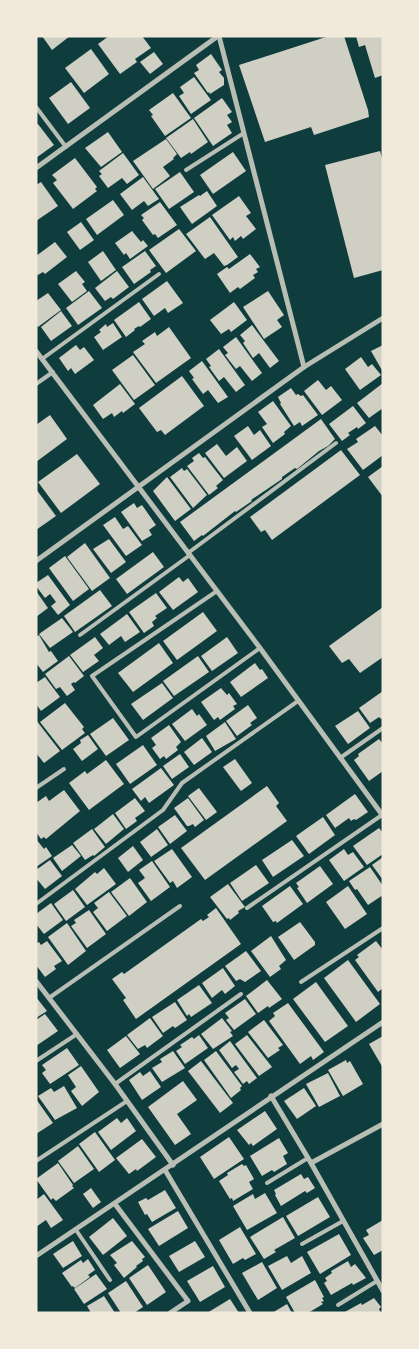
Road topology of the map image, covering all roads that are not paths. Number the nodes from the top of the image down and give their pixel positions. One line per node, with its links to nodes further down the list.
1 (219, 36): 3 (street); 4 (street)
2 (36, 107): 4 (lane)
3 (244, 133): 6 (lane); 11 (street)
4 (66, 147): 5 (street)
5 (36, 168)
6 (186, 170)
7 (158, 274): 10 (lane)
8 (383, 318): 11 (street)
9 (36, 351): 10 (street)
10 (42, 358): 12 (street)
11 (304, 367): 15 (street)
12 (52, 372): 13 (lane); 15 (street)
13 (36, 384)
14 (336, 443): 16 (lane)
15 (139, 486): 16 (street); 17 (street)
16 (189, 554): 18 (street); 19 (lane)
17 (36, 561)
18 (217, 591): 20 (street); 20 (lane)
19 (80, 635)
20 (260, 648): 21 (street)
21 (298, 701): 23 (street); 27 (lane)
22 (383, 728): 23 (lane)
23 (340, 758): 26 (street)
24 (64, 769): 25 (lane)
25 (36, 788)
26 (382, 815): 29 (lane)
27 (36, 904)
28 (180, 906): 34 (lane)
29 (247, 908)
30 (383, 928): 31 (lane)
31 (301, 982)
32 (37, 983): 34 (street)
33 (241, 994): 38 (lane)
34 (49, 998): 36 (street)
35 (383, 1022): 39 (street)
36 (77, 1034): 37 (lane); 38 (street)
37 (36, 1061)
38 (115, 1084): 40 (street)
39 (271, 1096): 43 (street); 44 (street)
40 (127, 1101): 42 (lane); 44 (street)
41 (383, 1124): 43 (street)
42 (36, 1161)
43 (309, 1161): 46 (lane); 48 (street)
44 (173, 1165): 45 (street)
45 (166, 1170): 47 (street); 57 (street)
46 (267, 1183)
47 (114, 1204): 49 (street); 56 (street)
48 (343, 1221): 50 (lane); 53 (street)
49 (76, 1230): 51 (street); 52 (lane)
50 (302, 1244)
51 (36, 1256)
52 (110, 1280)
53 (377, 1281): 54 (street); 55 (lane)
54 (383, 1291)
55 (338, 1304)
56 (170, 1313)
57 (250, 1313)

